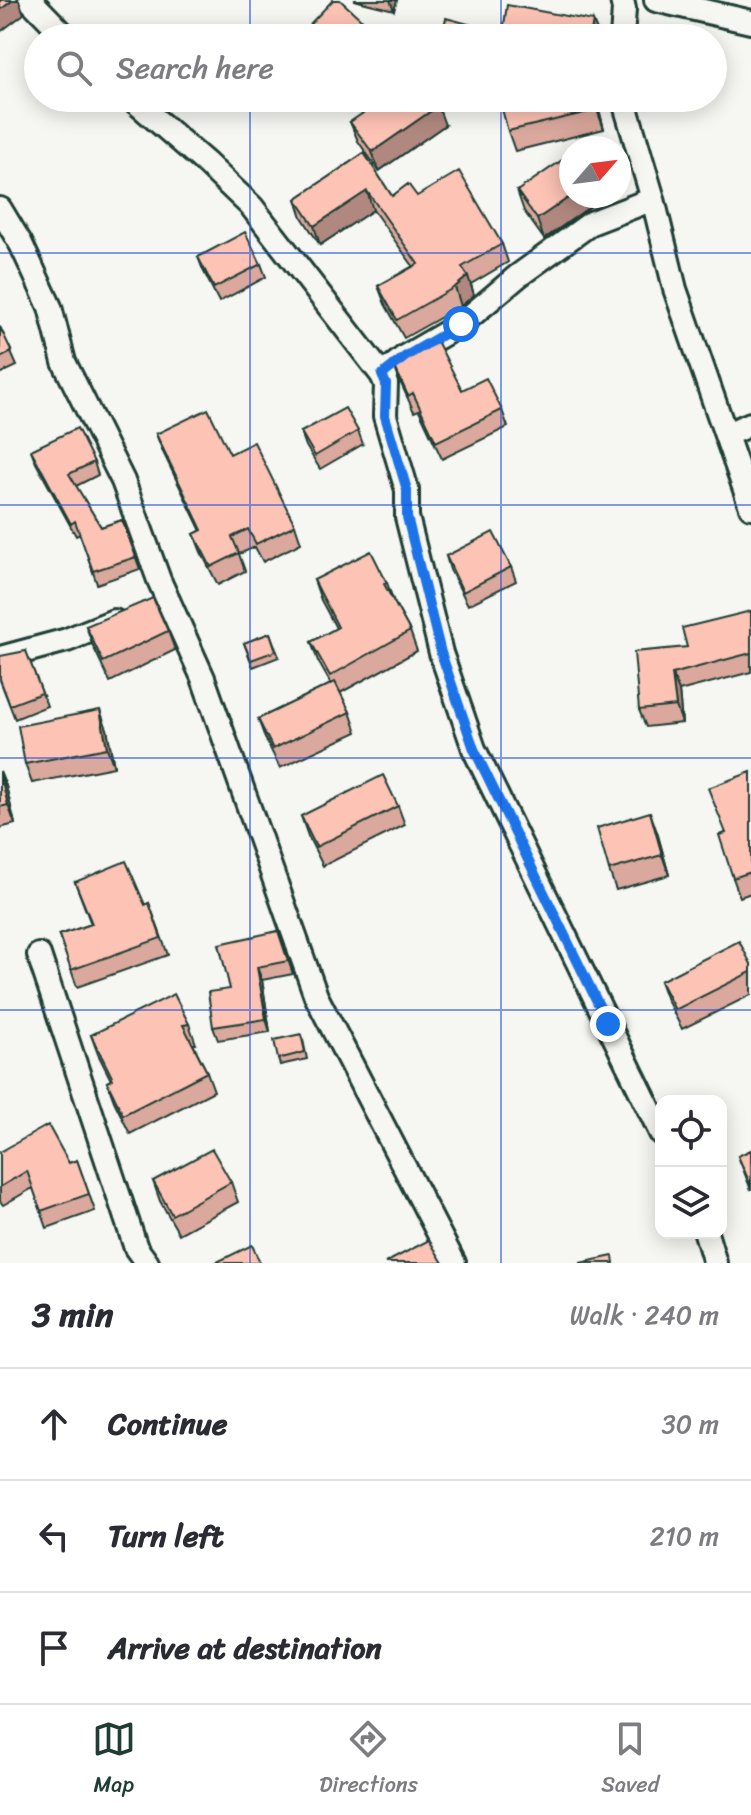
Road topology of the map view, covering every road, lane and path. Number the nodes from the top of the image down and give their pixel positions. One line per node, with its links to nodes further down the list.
1 (30, 0): 5 (street)
2 (622, 0): 6 (street)
3 (656, 0): 4 (street)
4 (751, 22)
5 (53, 24)
6 (623, 24)
7 (147, 112): 11 (street)
8 (627, 112): 9 (street)
9 (653, 199): 11 (street); 13 (street)
10 (0, 209): 15 (street)
11 (382, 375): 18 (street)
12 (751, 424): 13 (street)
13 (727, 434): 14 (street)
14 (751, 507)
15 (153, 605): 16 (street); 21 (street)
16 (0, 658)
17 (39, 955): 20 (street)
18 (655, 1121)
19 (708, 1239): 22 (street)
20 (147, 1263)
21 (454, 1263)
22 (715, 1263)

